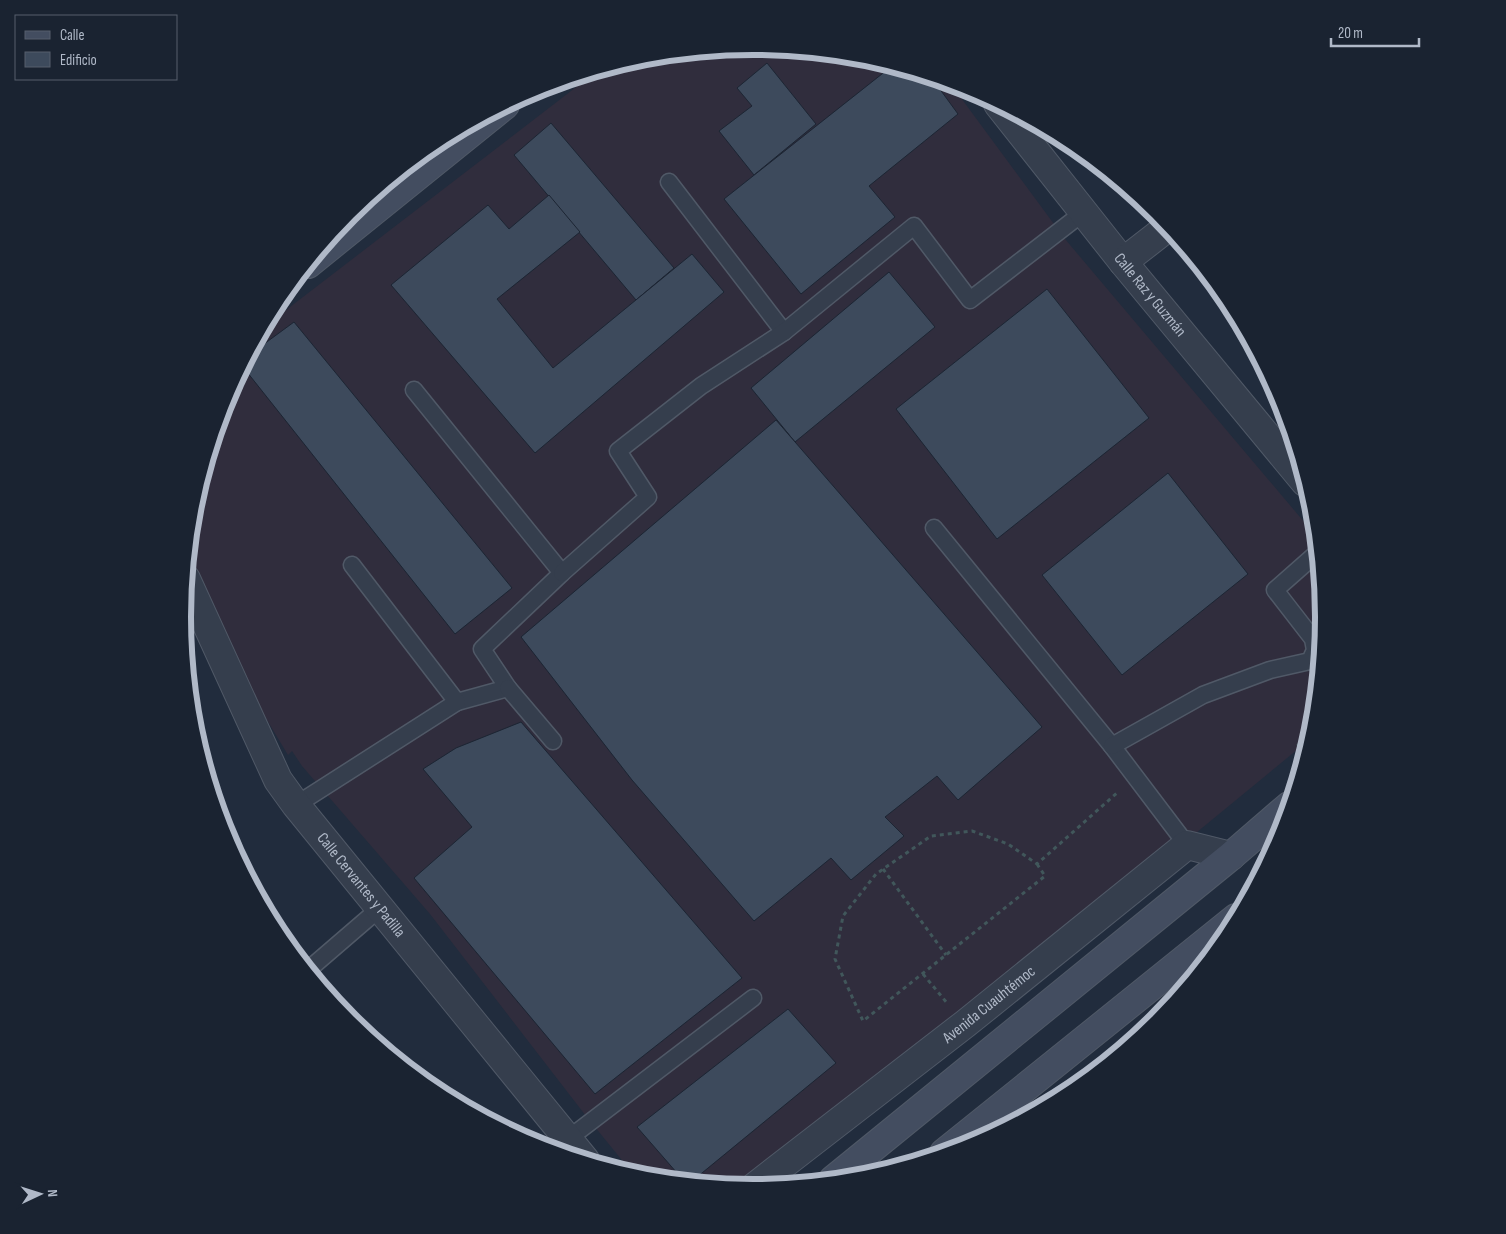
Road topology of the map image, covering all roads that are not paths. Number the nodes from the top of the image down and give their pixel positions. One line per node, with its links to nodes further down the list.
1 (1007, 116): 4 (street, Calle Raz y Guzmán)
2 (480, 125): 6 (main road)
3 (669, 182): 8 (lane)
4 (1084, 212): 7 (street, Calle Raz y Guzmán); 8 (lane)
5 (1162, 232): 7 (street)
6 (329, 247)
7 (1123, 262): 10 (street, Calle Raz y Guzmán)
8 (784, 332): 14 (lane)
9 (414, 390): 14 (lane)
10 (1295, 469)
11 (934, 528): 21 (lane)
12 (1312, 558): 16 (lane)
13 (352, 565): 19 (lane)
14 (562, 573): 18 (lane)
15 (192, 591): 22 (street, Calle Cervantes y Padilla)
16 (1314, 646)
17 (1314, 652): 21 (lane)
18 (508, 688): 19 (lane); 20 (lane)
19 (457, 702): 22 (lane)
20 (553, 741)
21 (1112, 746): 24 (lane)
22 (296, 805): 26 (street, Calle Cervantes y Padilla)
23 (1278, 815): 25 (main road)
24 (1187, 845): 25 (street); 33 (street, Avenida Cuauhtémoc)
25 (1231, 856): 32 (main road)
26 (380, 908): 28 (lane); 31 (street, Calle Cervantes y Padilla)
27 (1217, 933): 30 (main road)
28 (313, 966)
29 (753, 998): 31 (lane)
30 (963, 1138)
31 (560, 1144)
32 (844, 1171)
33 (765, 1179)

